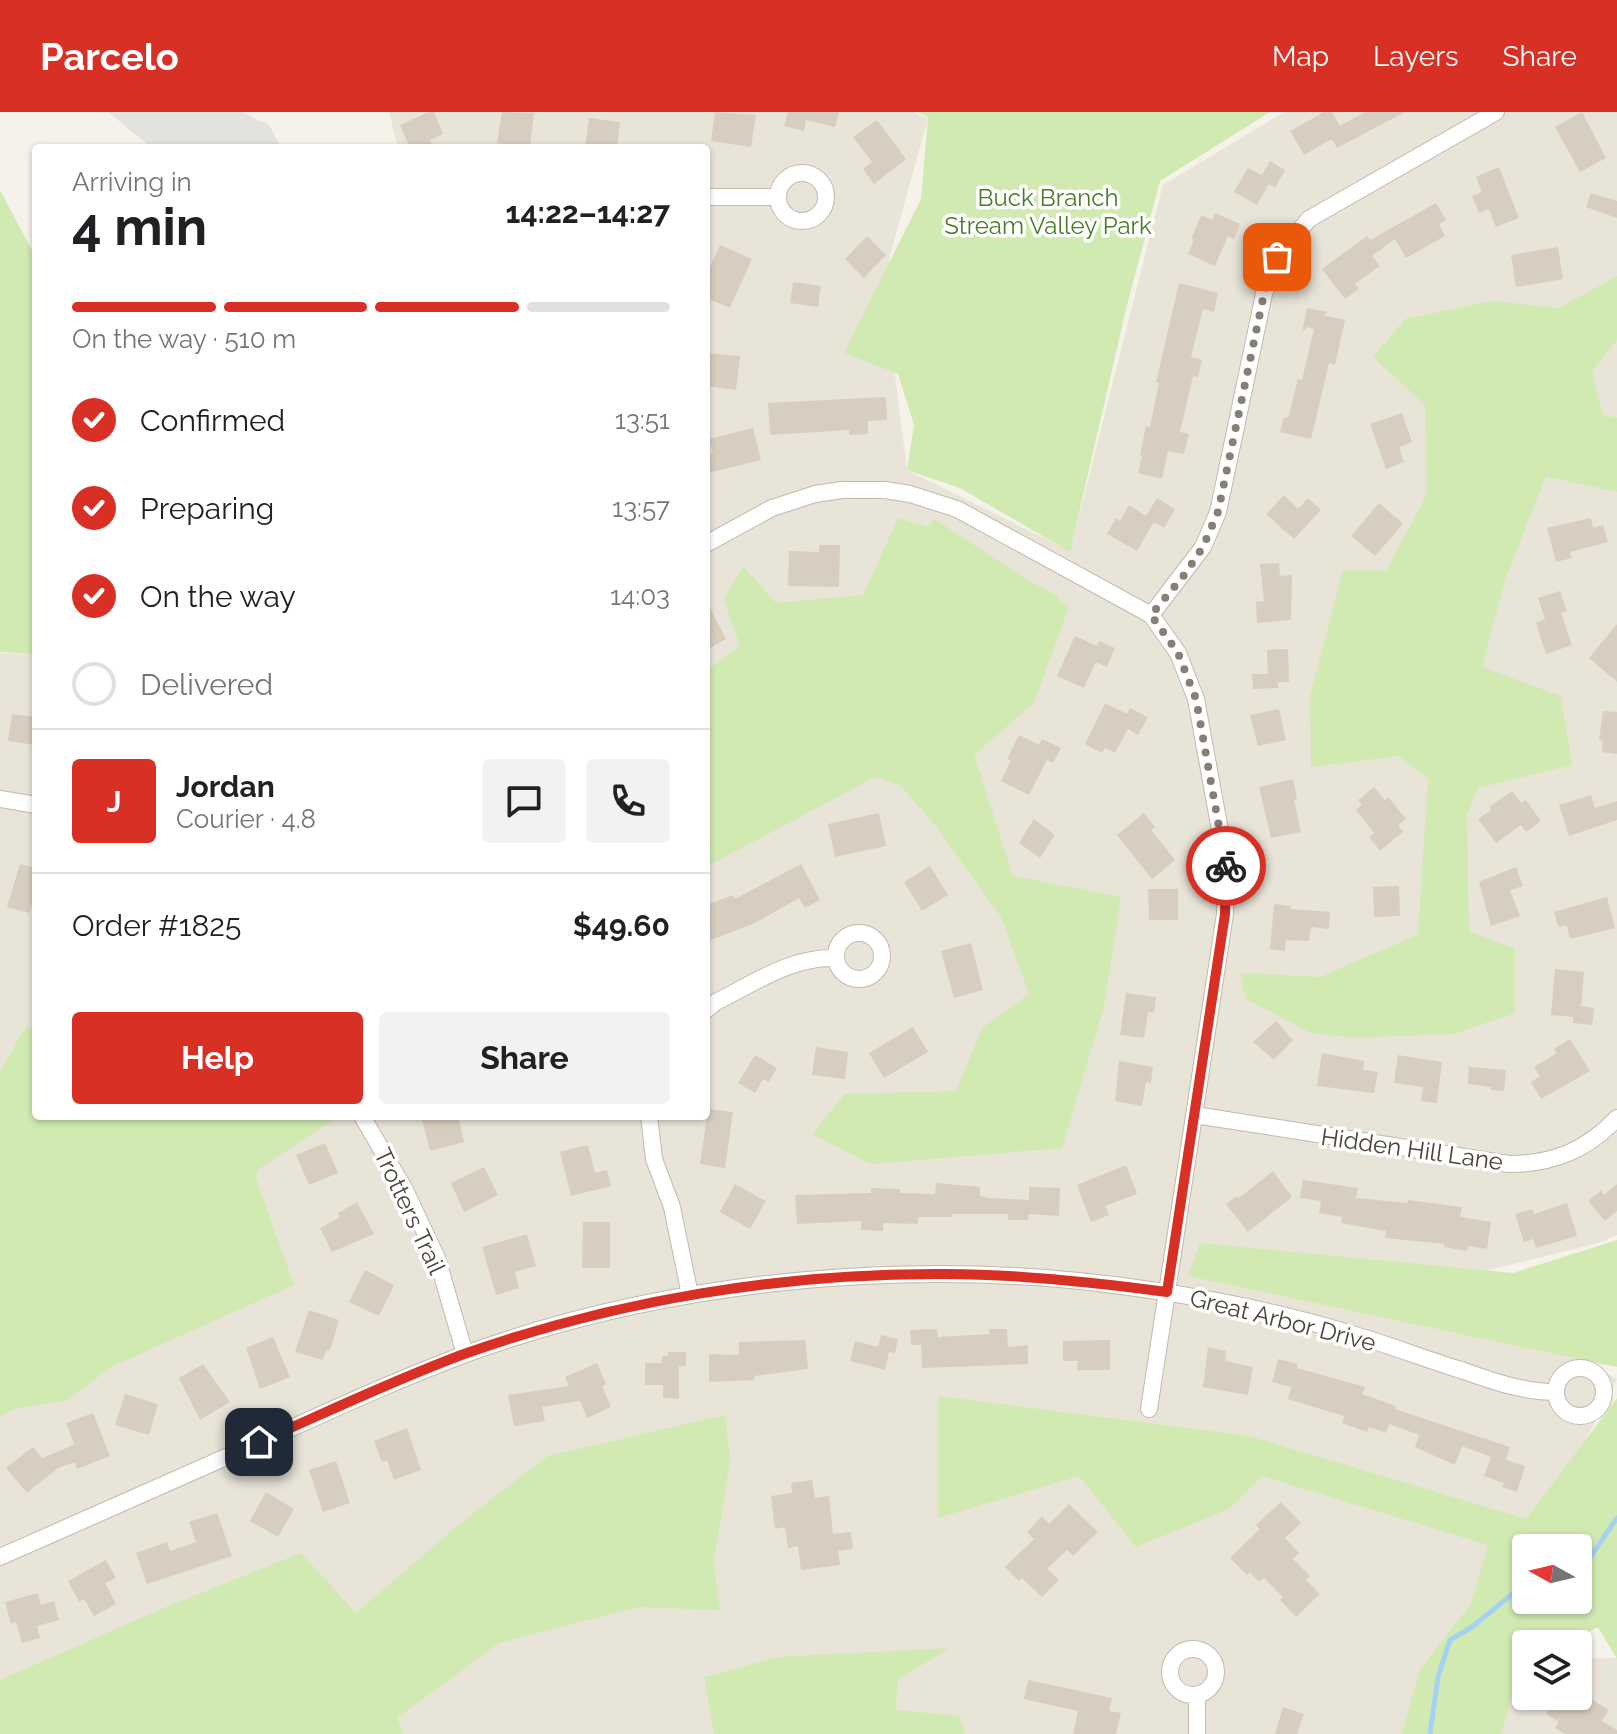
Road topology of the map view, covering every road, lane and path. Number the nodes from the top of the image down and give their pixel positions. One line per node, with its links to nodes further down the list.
1 (1496, 112): 5 (street)
2 (710, 197): 3 (street)
3 (778, 197)
4 (710, 542): 5 (street)
5 (1151, 615): 10 (street)
6 (0, 799): 7 (street)
7 (32, 804)
8 (836, 958): 9 (street)
9 (710, 1007)
10 (1195, 1115): 11 (street, Hidden Hill Lane); 14 (street)
11 (1617, 1118)
12 (364, 1120): 16 (street, Trotters Trail)
13 (649, 1120): 15 (street)
14 (1167, 1292): 15 (street, Great Arbor Drive); 17 (street, Great Arbor Drive); 18 (street)
15 (690, 1295): 16 (street, Great Arbor Drive)
16 (465, 1354): 19 (street, Great Arbor Drive)
17 (1556, 1392)
18 (1149, 1409)
19 (0, 1557)
20 (1197, 1696): 21 (street)
21 (1197, 1734)

